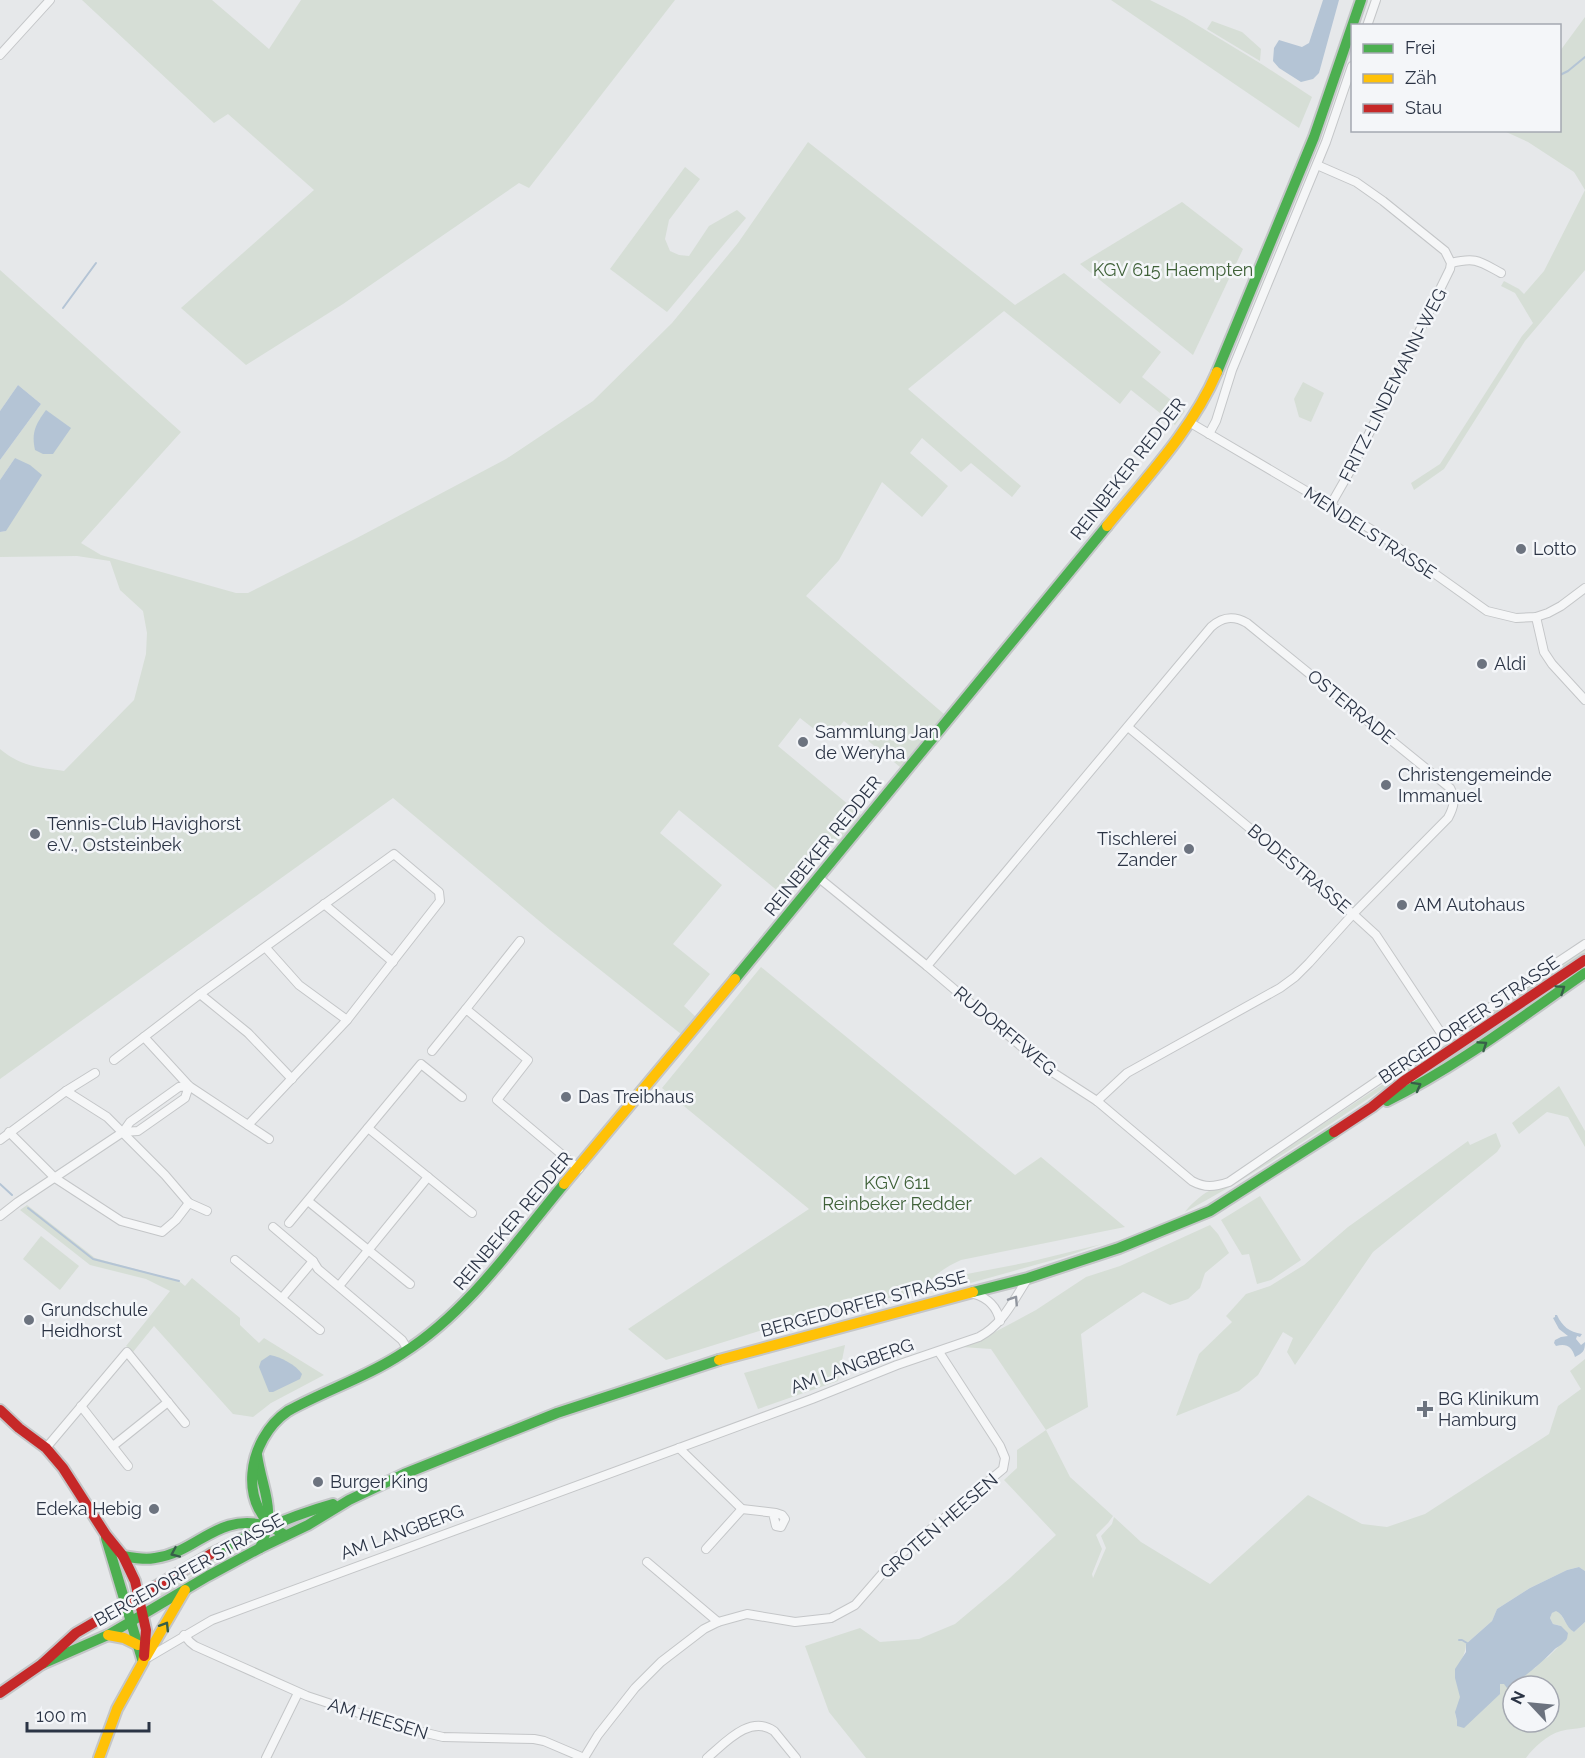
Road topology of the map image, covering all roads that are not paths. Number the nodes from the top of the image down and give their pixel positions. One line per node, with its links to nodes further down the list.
1 (50, 0): 7 (street)
2 (1361, 0): 4 (main road, REINBEKER REDDER)
3 (1376, 0): 5 (street)
4 (1353, 24)
5 (1368, 24)
6 (1351, 29): 12 (main road, REINBEKER REDDER)
7 (0, 55)
8 (1351, 72): 9 (street)
9 (1317, 165): 10 (street); 13 (street)
10 (1451, 263): 11 (street); 14 (street, FRITZ-LINDEMANN-WEG)
11 (1501, 273)
12 (1189, 422): 13 (street, MENDELSTRASSE); 19 (main road, REINBEKER REDDER)
13 (1209, 434): 14 (street, MENDELSTRASSE)
14 (1330, 506): 16 (street, MENDELSTRASSE)
15 (1585, 588): 16 (street, MENDELSTRASSE)
16 (1536, 617): 17 (street)
17 (1585, 700)
18 (1128, 727): 21 (street, BODESTRASSE); 21 (street, OSTERRADE); 27 (street, OSTERRADE)
19 (819, 878): 27 (street, RUDORFFWEG); 52 (main road, REINBEKER REDDER)
20 (324, 903): 24 (street); 26 (street); 26 (street)
21 (1353, 914): 32 (street, BODESTRASSE); 44 (street, OSTERRADE)
22 (520, 941): 30 (street)
23 (1585, 944): 32 (street)
24 (266, 948): 29 (street); 31 (street)
25 (1585, 960): 33 (main road, BERGEDORFER STRASSE)
26 (393, 962): 31 (street)
27 (927, 966): 44 (street, RUDORFFWEG)
28 (1585, 973): 38 (main road, BERGEDORFER STRASSE, one-way to 28)
29 (200, 994): 34 (street); 40 (street)
30 (466, 1009): 35 (street); 52 (street)
31 (346, 1020): 40 (street)
32 (1443, 1036): 44 (street, RUDORFFWEG)
33 (1472, 1036): 36 (main road, BERGEDORFER STRASSE); 38 (main road)
34 (144, 1037): 37 (street); 41 (street)
35 (432, 1051)
36 (1444, 1054): 38 (main road); 45 (main road, BERGEDORFER STRASSE)
37 (114, 1060)
38 (1461, 1061): 45 (main road, BERGEDORFER STRASSE, one-way to 38)
39 (95, 1073): 42 (street)
40 (292, 1079): 46 (street)
41 (189, 1086): 46 (street); 49 (street); 49 (street)
42 (66, 1092): 48 (street); 49 (street)
43 (462, 1097): 47 (street)
44 (1097, 1101)
45 (1372, 1107): 65 (main road, BERGEDORFER STRASSE)
46 (248, 1125): 50 (street)
47 (368, 1128): 53 (street); 55 (street)
48 (9, 1132): 51 (street); 54 (street)
49 (123, 1132): 54 (street); 56 (street)
50 (269, 1139)
51 (0, 1140)
52 (579, 1168): 72 (main road, REINBEKER REDDER)
53 (428, 1176): 58 (street); 62 (street)
54 (55, 1178): 56 (street); 59 (street)
55 (308, 1201): 60 (street); 62 (street)
56 (189, 1203): 57 (street)
57 (207, 1211)
58 (472, 1213)
59 (0, 1216)
60 (289, 1223)
61 (273, 1227): 64 (street)
62 (368, 1250): 66 (street); 67 (street)
63 (236, 1260): 69 (street)
64 (313, 1261): 67 (street); 69 (street)
65 (1028, 1278): 68 (main road, BERGEDORFER STRASSE); 70 (street, AM LANGBERG, one-way to 65)
66 (410, 1284)
67 (339, 1286): 72 (street)
68 (969, 1293): 70 (street); 82 (main road, BERGEDORFER STRASSE)
69 (282, 1298): 71 (street)
70 (1000, 1321): 73 (street, AM LANGBERG)
71 (320, 1330)
72 (408, 1350): 85 (main road, REINBEKER REDDER)
73 (939, 1352): 80 (street, AM LANGBERG); 97 (street, GROTEN HEESEN)
74 (168, 1402): 75 (street); 77 (street); 78 (street)
75 (81, 1406): 78 (street); 79 (street)
76 (0, 1410): 79 (main road)
77 (185, 1423)
78 (112, 1446): 81 (street)
79 (46, 1448): 86 (main road)
80 (679, 1448): 83 (street); 99 (street, AM LANGBERG)
81 (128, 1466)
82 (349, 1500): 85 (main road, BERGEDORFER STRASSE); 87 (main road, BERGEDORFER STRASSE)
83 (742, 1509): 84 (street); 89 (street)
84 (773, 1513)
85 (268, 1526): 87 (main road); 88 (main road, REINBEKER REDDER); 90 (main road, one-way to 90); 93 (main road, BERGEDORFER STRASSE)
86 (106, 1535): 90 (main road, AM LANGBERG); 94 (main road)
87 (285, 1535): 88 (main road, BERGEDORFER STRASSE)
88 (260, 1548): 92 (main road, BERGEDORFER STRASSE)
89 (706, 1549)
90 (123, 1556): 93 (main road, AM LANGBERG)
91 (646, 1563): 97 (street)
92 (185, 1590): 95 (main road, BERGEDORFER STRASSE); 101 (main road, one-way to 92)
93 (138, 1596): 94 (main road, BERGEDORFER STRASSE); 95 (main road, AM LANGBERG)
94 (126, 1604): 96 (main road); 102 (main road, BERGEDORFER STRASSE)
95 (142, 1615): 96 (main road, BERGEDORFER STRASSE); 101 (main road, AM LANGBERG)
96 (131, 1622): 98 (main road, BERGEDORFER STRASSE); 100 (main road)
97 (718, 1622): 107 (street, GROTEN HEESEN)
98 (108, 1635): 100 (main road); 102 (main road, BERGEDORFER STRASSE)
99 (184, 1635): 101 (street, AM LANGBERG); 104 (street, AM HEESEN)
100 (138, 1645): 101 (main road)
101 (142, 1662): 105 (main road, AM LANGBERG)
102 (42, 1664): 103 (main road, BERGEDORFER STRASSE)
103 (0, 1693)
104 (298, 1693): 106 (street); 107 (street, AM HEESEN)
105 (99, 1758)
106 (266, 1758)
107 (584, 1758)
108 (707, 1758): 109 (street)
109 (796, 1758)

